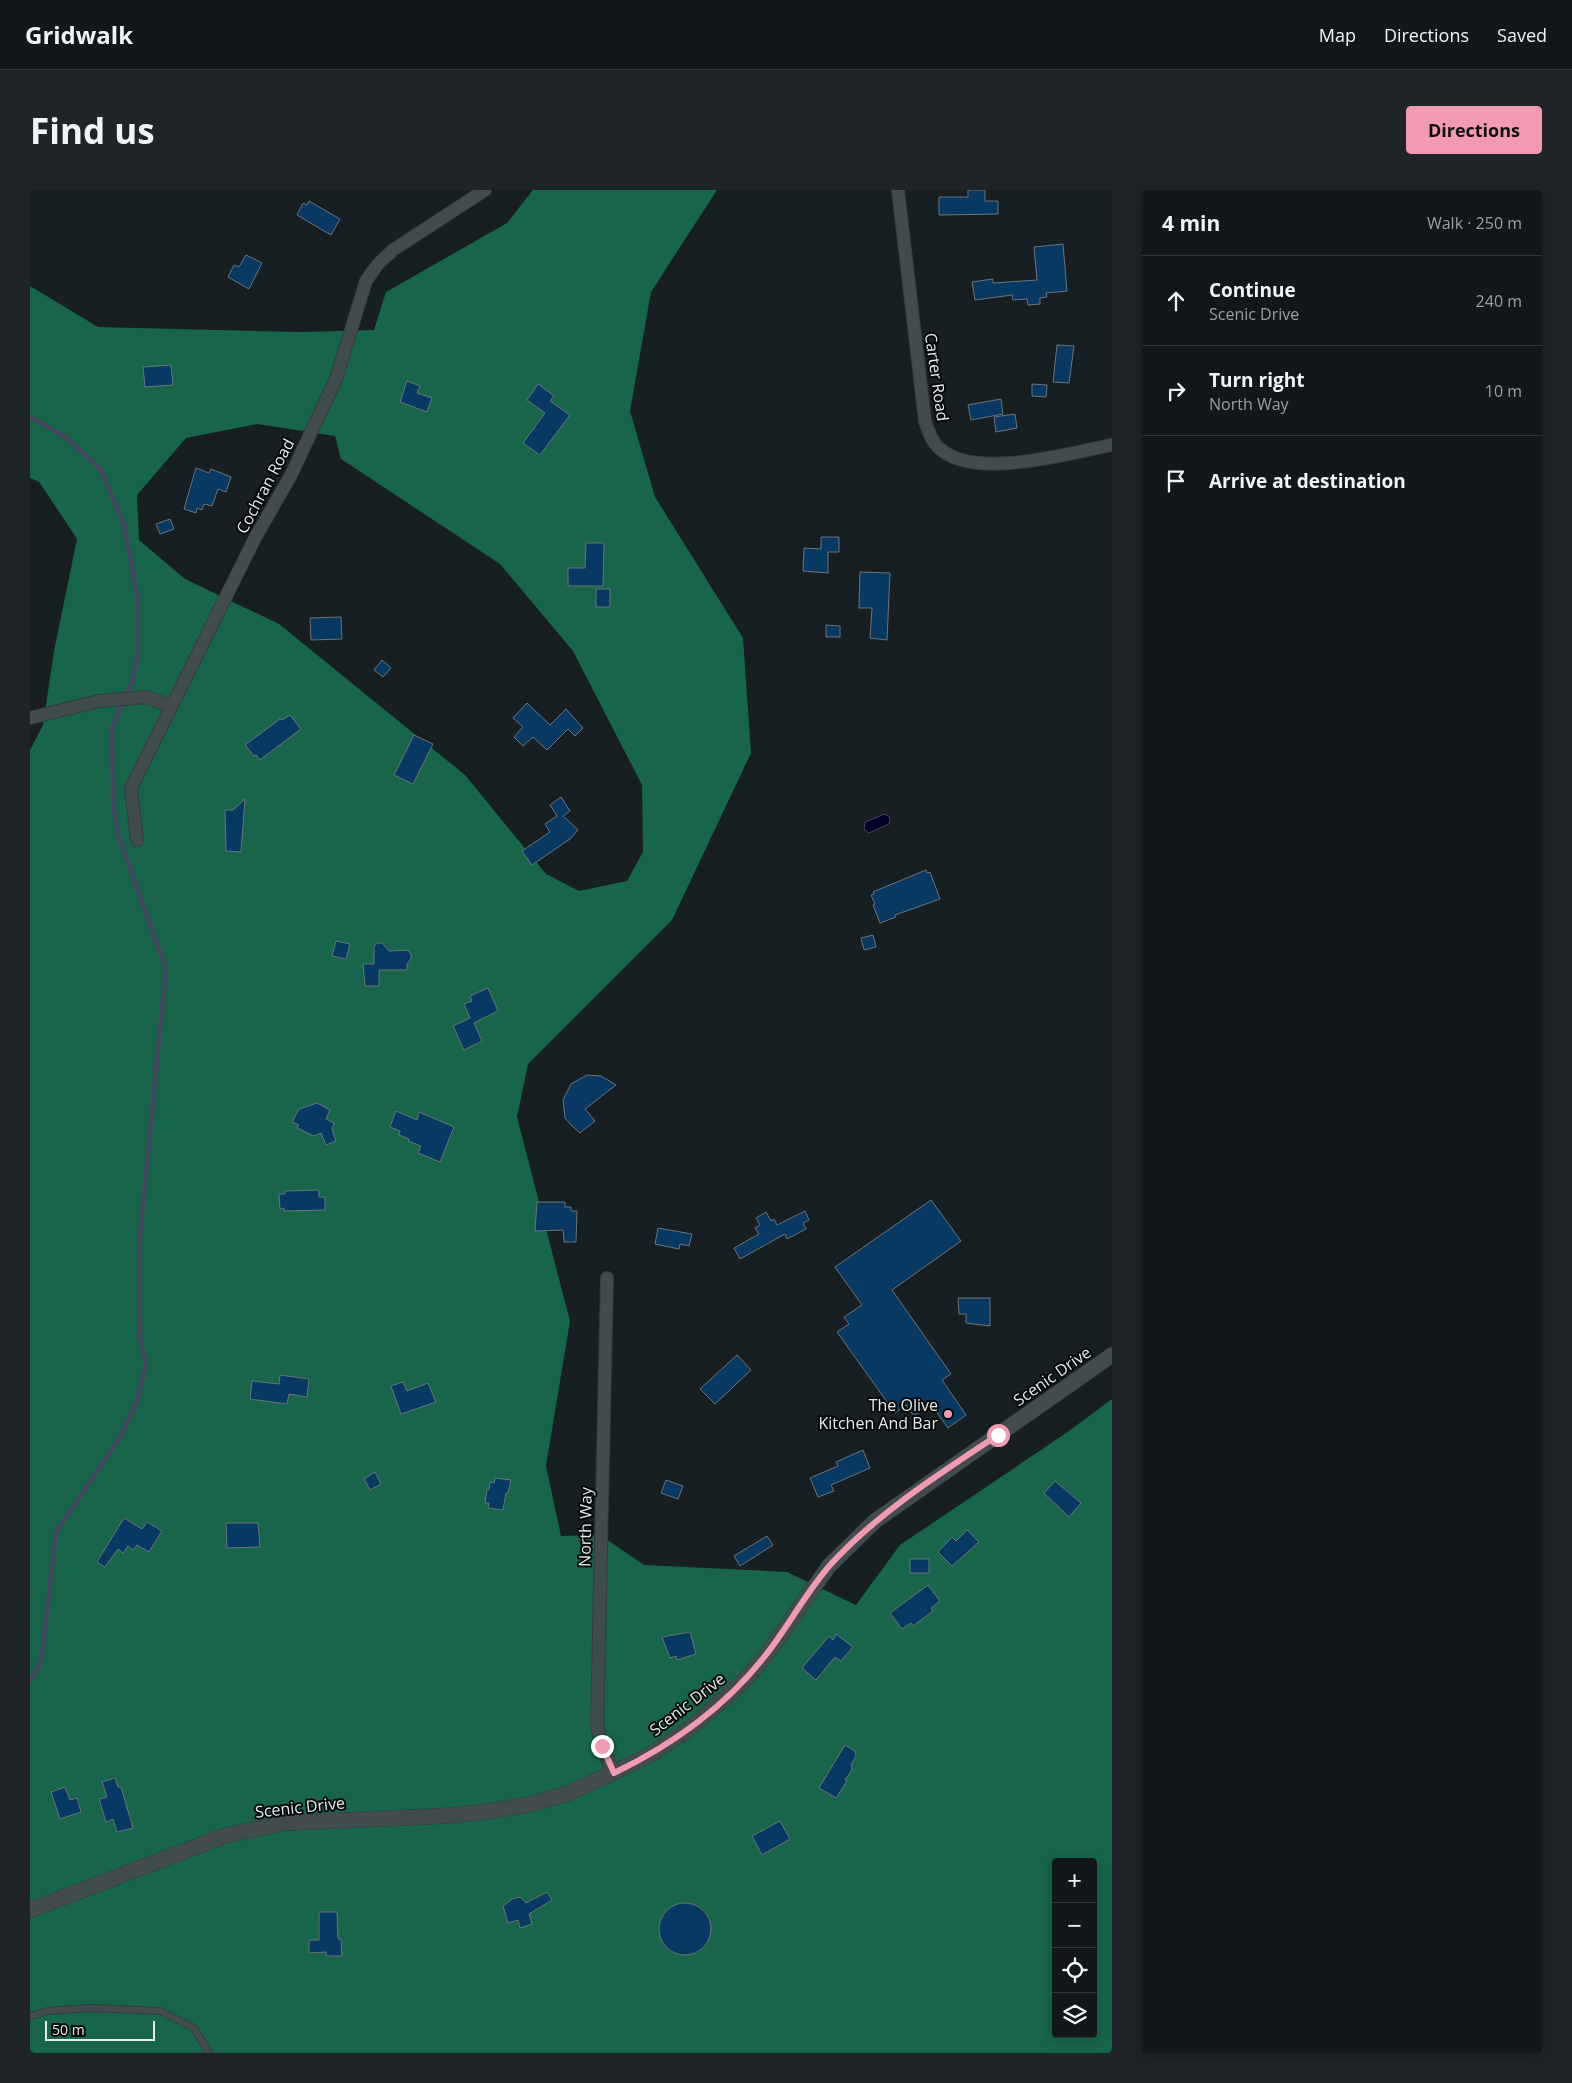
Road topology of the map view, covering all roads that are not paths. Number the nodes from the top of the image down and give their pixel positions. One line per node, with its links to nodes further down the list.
1 (486, 190): 4 (street, Cochran Road)
2 (898, 190): 3 (street, Carter Road)
3 (1112, 445)
4 (171, 706): 5 (street); 6 (street, Cochran Road)
5 (30, 718)
6 (137, 840)
7 (606, 1278): 9 (street, North Way)
8 (1112, 1355): 9 (street, Scenic Drive)
9 (614, 1773): 10 (street, Scenic Drive)
10 (30, 1910)
11 (30, 2016): 12 (lane)
12 (209, 2053)

